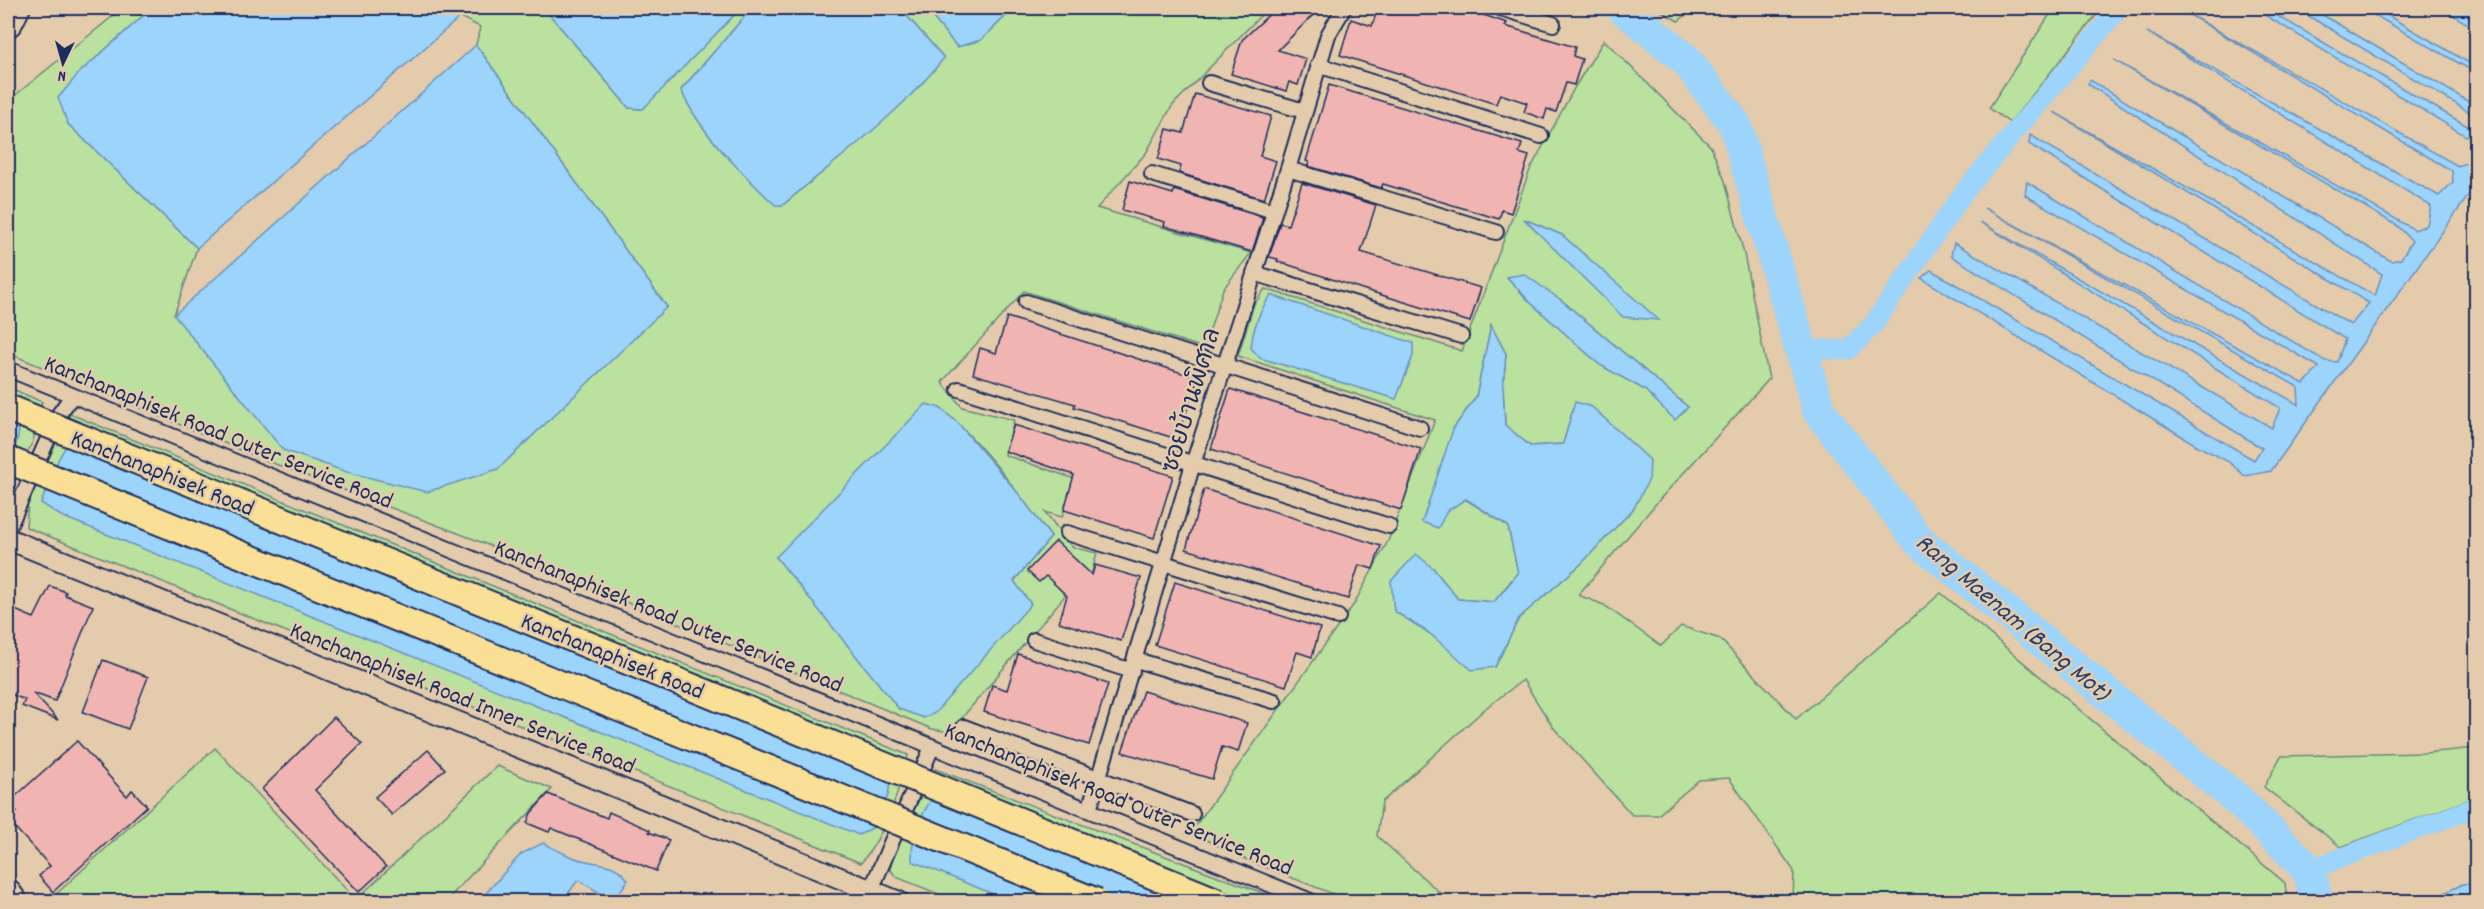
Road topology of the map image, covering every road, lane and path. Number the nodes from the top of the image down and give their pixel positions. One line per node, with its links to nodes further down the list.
1 (23, 8): 5 (street)
2 (1344, 8): 6 (street, ซอยบ้านพิศาล)
3 (1500, 8): 4 (street)
4 (1553, 24)
5 (8, 31)
6 (1318, 65): 8 (street, ซอยบ้านพิศาล); 9 (street)
7 (1209, 83): 8 (street)
8 (1304, 111): 10 (street, ซอยบ้านพิศาล)
9 (1541, 136)
10 (1288, 169): 12 (street, ซอยบ้านพิศาล); 13 (street)
11 (1152, 174): 12 (street)
12 (1274, 211): 14 (street, ซอยบ้านพิศาล)
13 (1496, 232)
14 (1254, 273): 16 (street); 17 (street, ซอยบ้านพิศาล)
15 (1026, 302): 17 (street)
16 (1461, 336)
17 (1223, 365): 22 (street); 24 (street, ซอยบ้านพิศาล)
18 (8, 369): 20 (street, Kanchanaphisek Road Outer Service Road)
19 (959, 389): 24 (street)
20 (72, 396): 26 (street); 35 (street, Kanchanaphisek Road Outer Service Road)
21 (8, 408): 44 (highway, Kanchanaphisek Road, bridge)
22 (1420, 428)
23 (8, 460): 43 (highway, Kanchanaphisek Road, bridge)
24 (1193, 464): 25 (street); 29 (street, ซอยบ้านพิศาล)
25 (1389, 526)
26 (8, 529)
27 (1068, 533): 29 (street)
28 (8, 539): 40 (main road, Kanchanaphisek Road Inner Service Road)
29 (1163, 563): 30 (street); 32 (street, ซอยบ้านพิศาล)
30 (1338, 617)
31 (1034, 640): 32 (street)
32 (1134, 665): 33 (street); 36 (street, ซอยบ้านพิศาล)
33 (1274, 701)
34 (964, 726): 36 (street)
35 (932, 747): 37 (street, Kanchanaphisek Road Outer Service Road); 40 (street)
36 (1097, 780): 37 (street, ซอยบ้านพิศาล); 38 (street)
37 (1089, 810): 45 (street, Kanchanaphisek Road Outer Service Road)
38 (1192, 814)
39 (8, 887): 41 (street)
40 (871, 890): 42 (main road, Kanchanaphisek Road Inner Service Road)
41 (19, 902)
42 (899, 902)
43 (1097, 902)
44 (1218, 902)
45 (1313, 902)

